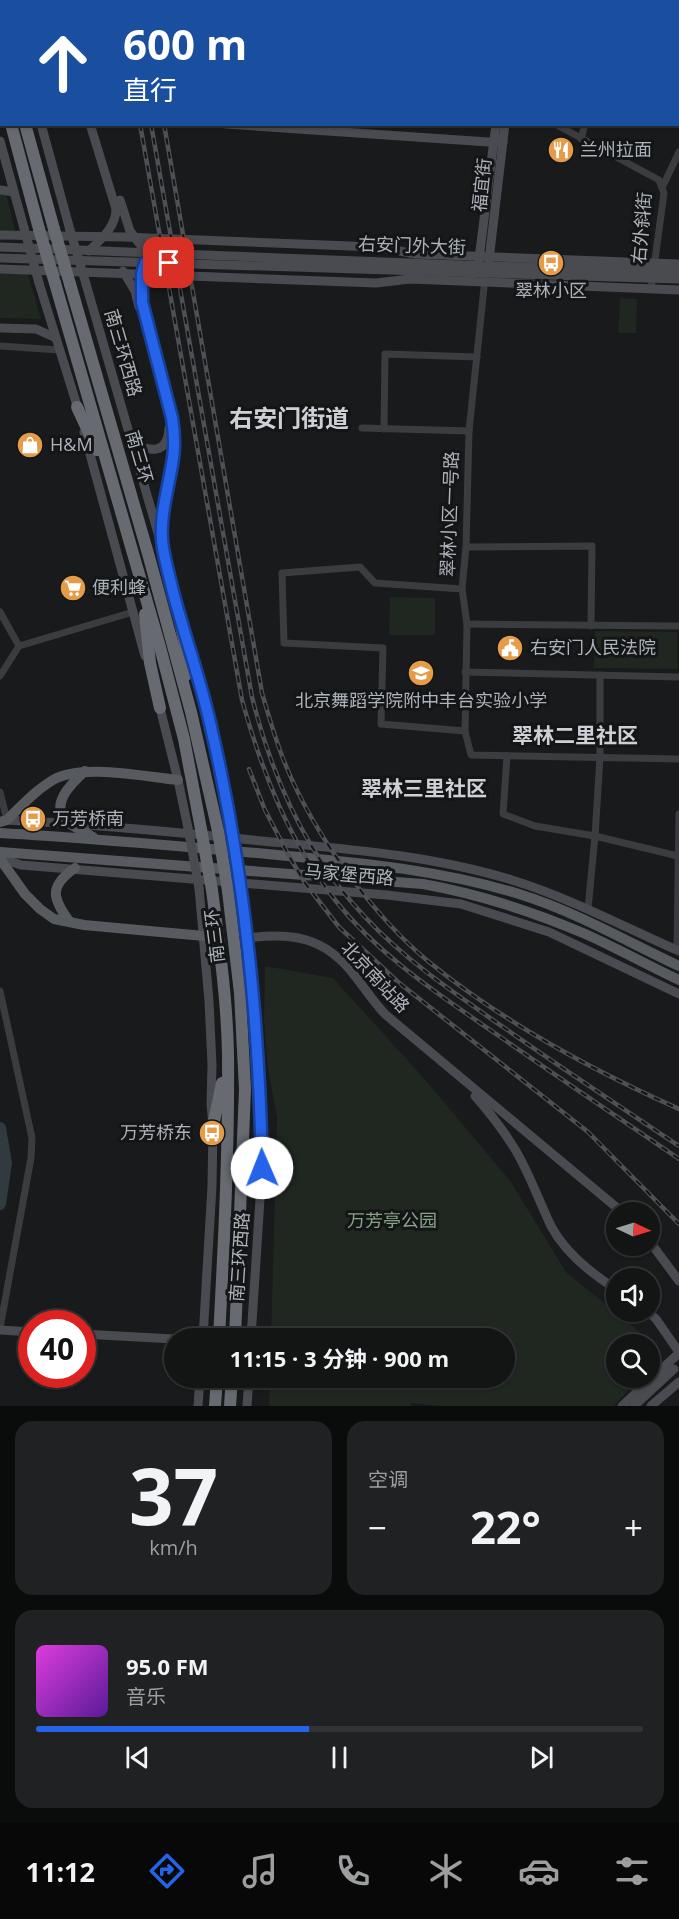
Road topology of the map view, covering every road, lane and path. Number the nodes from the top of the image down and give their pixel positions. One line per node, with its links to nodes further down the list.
1 (12, 126): 54 (highway, 南三环, bridge)
2 (26, 126): 71 (highway, 南三环, bridge)
3 (43, 126): 53 (street, 南三环西路, bridge)
4 (91, 126): 21 (street)
5 (97, 126): 22 (street)
6 (255, 126): 13 (street)
7 (496, 126): 13 (street, 福宜街)
8 (504, 126): 13 (street, 福宜街)
9 (559, 126): 11 (street, 右外斜街)
10 (584, 126): 11 (street)
11 (581, 138): 17 (street, 右外斜街)
12 (0, 141): 15 (street, 南三环西路)
13 (498, 143): 26 (street, 福宜街); 33 (street, 福宜街)
14 (679, 152): 17 (street)
15 (8, 168): 16 (street); 19 (street, 南三环西路)
16 (0, 176)
17 (662, 188): 35 (street, 右外斜街)
18 (0, 190): 19 (street)
19 (14, 192): 42 (street, 南三环西路, bridge)
20 (0, 235): 21 (street)
21 (104, 237): 22 (street); 24 (street)
22 (135, 237): 25 (street); 33 (street)
23 (0, 247): 24 (street, 右安门外大街)
24 (90, 251): 25 (street, 右安门外大街)
25 (145, 251): 33 (street, 右安门外大街)
26 (491, 256): 28 (street); 33 (street)
27 (0, 258): 29 (street, 右安门外大街)
28 (587, 260): 34 (street); 35 (street)
29 (112, 262): 30 (street, 右安门外大街); 37 (street)
30 (145, 263): 33 (street, 右安门外大街); 38 (street)
31 (679, 264): 35 (street)
32 (0, 269): 37 (street)
33 (483, 269): 34 (street, 右安门外大街); 35 (street, 右安门外大街); 38 (street); 40 (street); 48 (street, 翠林小区一号路)
34 (614, 269): 35 (street, 右安门外大街)
35 (653, 270): 36 (street, 右安门外大街); 39 (street, 右安门外大街); 40 (street, 右外斜街)
36 (679, 271)
37 (125, 273): 38 (street); 53 (street)
38 (142, 274): 55 (street)
39 (679, 279)
40 (651, 289): 41 (street)
41 (679, 290)
42 (49, 317): 43 (street); 45 (street, 南三环西路)
43 (0, 322)
44 (0, 328): 45 (street)
45 (56, 338): 47 (street, 南三环西路)
46 (0, 346): 47 (street)
47 (59, 350): 49 (street, 南三环西路)
48 (477, 357): 51 (street); 52 (street, 翠林小区一号路)
49 (77, 407): 54 (highway); 60 (street, 南三环西路)
50 (362, 428): 51 (street)
51 (384, 429): 52 (street)
52 (469, 431): 56 (street, 翠林小区一号路)
53 (131, 442): 55 (street, 南三环西路)
54 (114, 488): 57 (highway, 南三环)
55 (162, 547): 61 (street, 南三环西路)
56 (466, 547): 58 (street, 翠林小区一号路); 63 (street)
57 (136, 563): 70 (highway); 98 (highway, 南三环, bridge)
58 (462, 589): 62 (street, 翠林小区一号路); 72 (street)
59 (0, 612): 65 (street)
60 (133, 612): 65 (street); 70 (street, 南三环西路)
61 (179, 616): 71 (highway); 92 (street, 南三环西路, bridge)
62 (467, 624): 63 (street); 66 (street, 翠林小区一号路)
63 (591, 626): 64 (street)
64 (679, 626)
65 (19, 646): 68 (street)
66 (465, 672): 67 (street); 72 (street, 翠林小区一号路)
67 (600, 675): 69 (street); 74 (street)
68 (0, 676)
69 (679, 676)
70 (160, 708): 77 (street, 南三环西路)
71 (191, 712): 108 (highway, 南三环, bridge)
72 (465, 731): 73 (street, 翠林小区一号路)
73 (507, 756): 74 (street); 83 (street)
74 (600, 757): 75 (street); 83 (street)
75 (679, 759)
76 (85, 771): 77 (main road); 80 (main road); 81 (main road)
77 (178, 780): 91 (street, 南三环西路, bridge)
78 (0, 792): 80 (street)
79 (679, 814): 86 (street)
80 (2, 820): 81 (street, 马家堡西路)
81 (67, 822): 84 (main road); 89 (street, 马家堡西路)
82 (0, 833): 84 (main road, 马家堡西路)
83 (595, 836): 86 (street); 89 (street)
84 (96, 838): 94 (main road, 马家堡西路)
85 (0, 852): 95 (main road, 马家堡西路)
86 (678, 856): 93 (street)
87 (0, 859): 88 (street, 马家堡西路); 90 (main road)
88 (75, 868): 90 (main road); 97 (street, 马家堡西路)
89 (588, 909): 93 (street, 马家堡西路)
90 (69, 921): 91 (main road)
91 (204, 936): 100 (street, 南三环西路)
92 (247, 938): 99 (street, 北京南站路); 109 (street, 南三环西路)
93 (678, 951)
94 (679, 966)
95 (679, 980)
96 (0, 991): 110 (street)
97 (679, 994)
98 (228, 1053): 100 (highway); 107 (highway, 南三环)
99 (462, 1080): 101 (street, 北京南站路); 104 (street, 北京南站路)
100 (213, 1126): 106 (street, 南三环西路)
101 (610, 1202)
102 (660, 1255): 103 (street)
103 (679, 1281)
104 (606, 1282)
105 (658, 1322): 114 (street)
106 (204, 1328)
107 (220, 1328)
108 (235, 1328)
109 (252, 1328)
110 (0, 1329): 111 (street)
111 (18, 1331)
112 (96, 1335): 113 (street)
113 (164, 1338)
114 (679, 1352): 125 (street)
115 (674, 1369): 126 (street)
116 (679, 1382): 127 (street)
117 (199, 1388): 121 (street)
118 (216, 1388): 122 (highway)
119 (231, 1388): 123 (highway)
120 (248, 1388): 124 (street)
121 (198, 1406)
122 (215, 1406)
123 (230, 1406)
124 (247, 1406)
125 (622, 1406)
126 (634, 1406)
127 (651, 1406)

